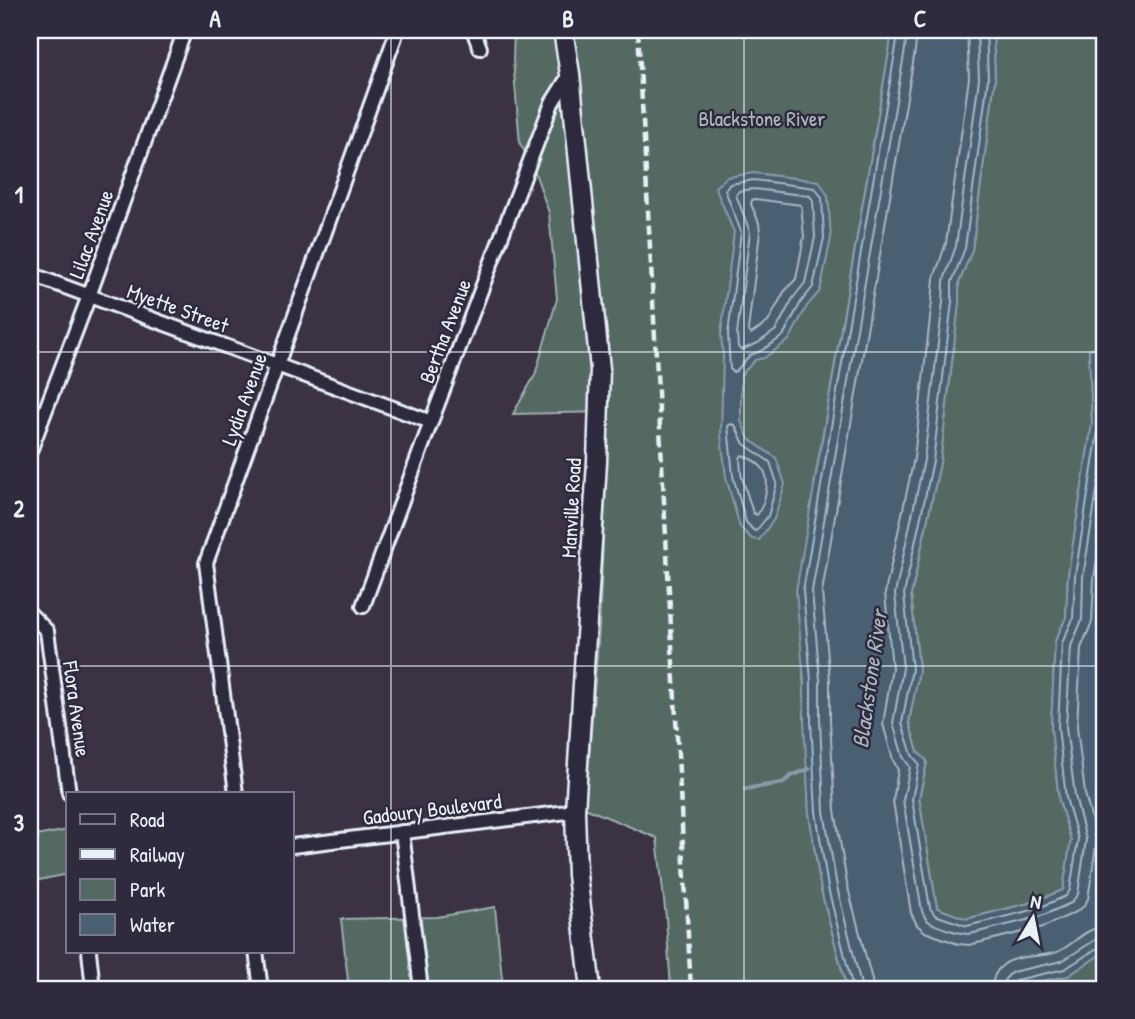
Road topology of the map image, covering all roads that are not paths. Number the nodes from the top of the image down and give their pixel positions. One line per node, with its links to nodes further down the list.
1 (185, 30): 8 (street, Lilac Avenue)
2 (395, 30): 9 (street, Lydia Avenue)
3 (472, 30): 5 (street)
4 (563, 30): 6 (main road, Manville Road)
5 (480, 48)
6 (570, 74): 10 (street, Bertha Avenue); 16 (main road, Manville Road)
7 (30, 274): 8 (street, Myette Street)
8 (89, 296): 9 (street, Myette Street); 11 (street, Lilac Avenue)
9 (277, 366): 10 (street, Myette Street); 15 (street, Lydia Avenue)
10 (431, 422): 12 (street, Bertha Avenue)
11 (30, 451)
12 (363, 606)
13 (30, 614): 14 (street, Flora Avenue)
14 (69, 792)
15 (236, 792)
16 (576, 811): 17 (street, Gadoury Boulevard); 24 (main road, Manville Road)
17 (402, 832): 18 (street, Gadoury Boulevard); 23 (street)
18 (294, 846)
19 (89, 953): 21 (street)
20 (256, 953): 22 (street)
21 (93, 989)
22 (261, 989)
23 (421, 989)
24 (591, 989)

